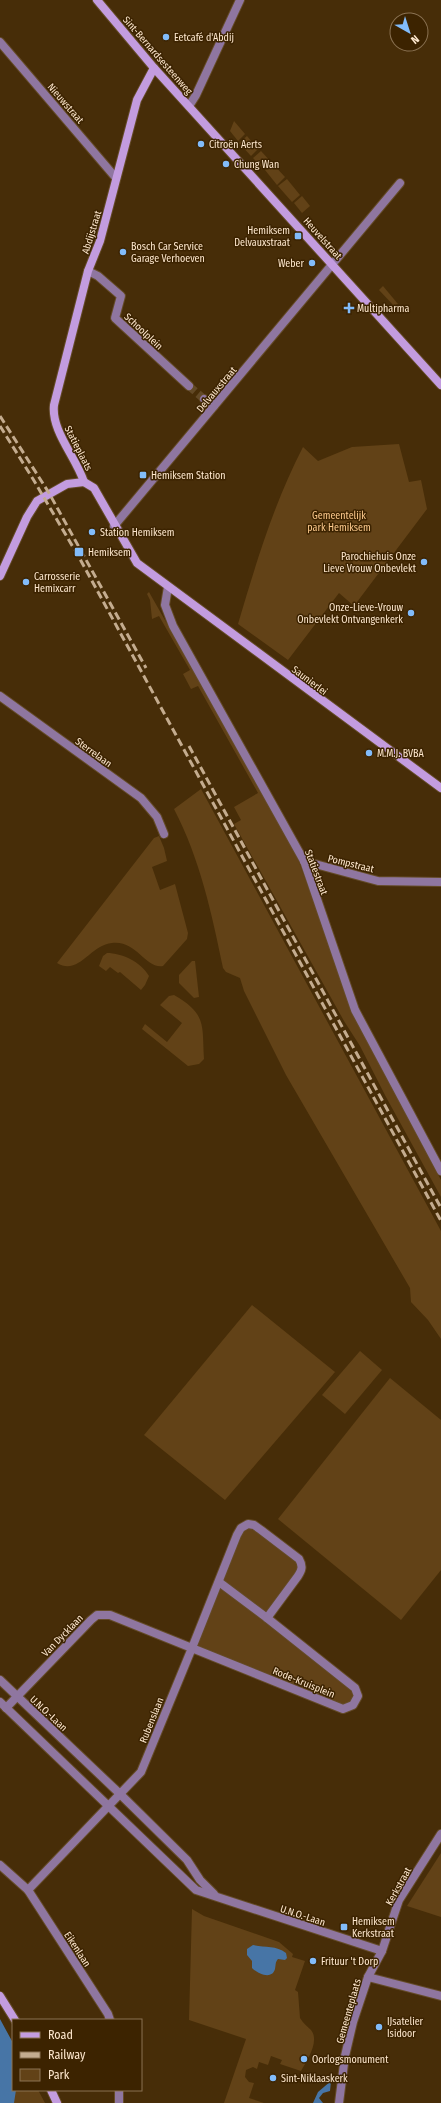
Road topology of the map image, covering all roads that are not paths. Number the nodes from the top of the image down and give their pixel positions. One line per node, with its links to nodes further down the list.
1 (97, 0): 4 (street, Sint-Bernardsesteenweg)
2 (240, 0): 5 (street)
3 (0, 42): 6 (street, Nieuwstraat)
4 (154, 68): 5 (street, Sint-Bernardsesteenweg); 6 (street, Abdijstraat)
5 (189, 106): 8 (street, Heuvelstraat)
6 (116, 178): 9 (street, Abdijstraat)
7 (400, 183): 8 (street, Delvauxstraat)
8 (333, 265): 10 (street, Heuvelstraat); 14 (street, Delvauxstraat)
9 (88, 271): 11 (street, Schoolplein); 13 (street, Abdijstraat)
10 (441, 385)
11 (189, 386)
12 (204, 398): 14 (street)
13 (54, 405): 15 (street, Statieplaats)
14 (214, 406): 16 (street, Delvauxstraat)
15 (84, 482): 16 (street, Statieplaats); 17 (street)
16 (114, 526): 18 (street, Statieplaats)
17 (0, 576)
18 (168, 587): 20 (street, Saunierlei); 22 (street, Statiestraat)
19 (0, 696): 21 (street, Sterrelaan)
20 (441, 788)
21 (164, 834)
22 (304, 862): 23 (street, Pompstraat); 24 (street, Statiestraat)
23 (441, 882)
24 (441, 1171)
25 (219, 1582): 26 (street, Rode-Kruisplein); 26 (street); 27 (street)
26 (267, 1618): 27 (street, Rode-Kruisplein)
27 (192, 1648): 29 (street, Van Dycklaan); 31 (street, Rubenslaan)
28 (0, 1680): 29 (street, U.N.O.-Laan)
29 (17, 1697): 30 (street, Van Dycklaan); 31 (street, U.N.O.-Laan)
30 (3, 1705): 32 (street, U.N.O.-Laan)
31 (119, 1793): 32 (street); 36 (street, U.N.O.-Laan)
32 (108, 1805): 35 (street); 36 (street, U.N.O.-Laan)
33 (441, 1834): 37 (street, Kerkstraat)
34 (0, 1865): 35 (street, Eikenlaan)
35 (28, 1890): 42 (street, Eikenlaan)
36 (218, 1897): 37 (street, U.N.O.-Laan)
37 (382, 1951): 38 (street, Gemeenteplaats)
38 (368, 1977): 40 (street); 47 (street, Gemeenteplaats)
39 (0, 1996): 41 (street)
40 (441, 1996)
41 (14, 2019)
42 (110, 2019)
43 (51, 2091): 45 (street)
44 (119, 2091): 46 (street)
45 (57, 2103)
46 (119, 2103)
47 (338, 2103)

